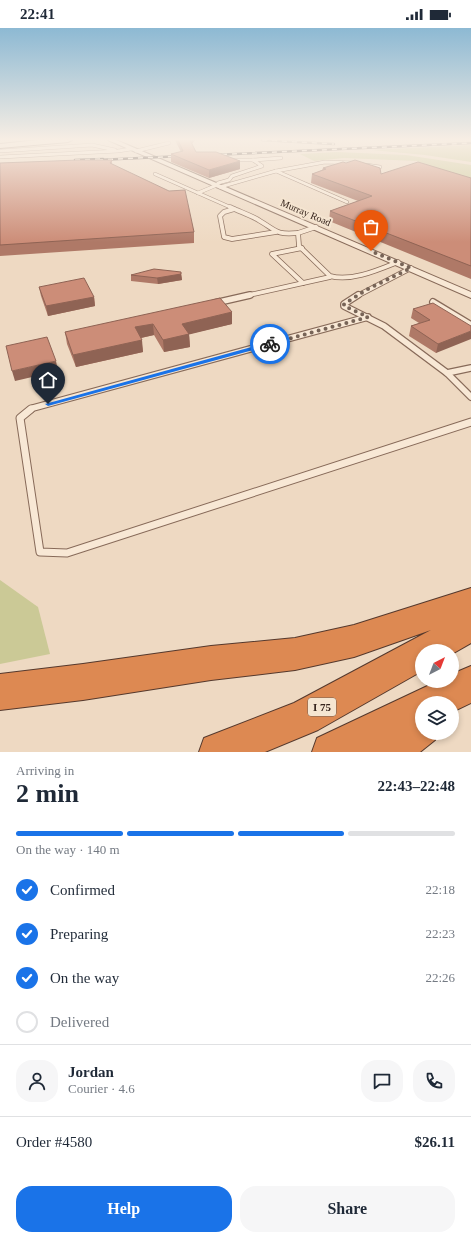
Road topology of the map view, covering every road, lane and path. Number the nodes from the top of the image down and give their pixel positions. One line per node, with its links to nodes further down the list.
1 (155, 174): 7 (lane)
2 (190, 174): 6 (street, Murray Road)
3 (244, 174): 6 (lane)
4 (264, 174): 6 (lane)
5 (282, 174): 8 (lane)
6 (217, 185): 7 (lane); 10 (street, Murray Road)
7 (198, 193): 9 (lane)
8 (347, 202)
9 (234, 209): 11 (lane); 11 (lane)
10 (316, 227): 12 (lane); 14 (street, Murray Road)
11 (276, 232): 12 (lane)
12 (298, 233): 13 (lane)
13 (302, 248): 16 (lane); 17 (lane)
14 (398, 262): 15 (street, Murray Road); 16 (lane)
15 (411, 268): 18 (street, Murray Road); 21 (lane)
16 (330, 277): 17 (lane)
17 (303, 283): 20 (lane)
18 (471, 295)
19 (433, 302): 22 (lane)
20 (206, 305)
21 (368, 317): 24 (lane); 26 (lane)
22 (471, 325)
23 (471, 368): 24 (lane)
24 (447, 373): 25 (lane)
25 (471, 398)
26 (471, 422)
27 (471, 602): 33 (highway)
28 (471, 626): 29 (highway)
29 (438, 644)
30 (415, 657): 38 (highway, I 75)
31 (471, 684): 34 (highway)
32 (471, 690): 35 (highway)
33 (0, 692)
34 (446, 696)
35 (459, 699)
36 (415, 711): 39 (highway)
37 (415, 731): 40 (highway)
38 (218, 752)
39 (331, 752)
40 (388, 752)

